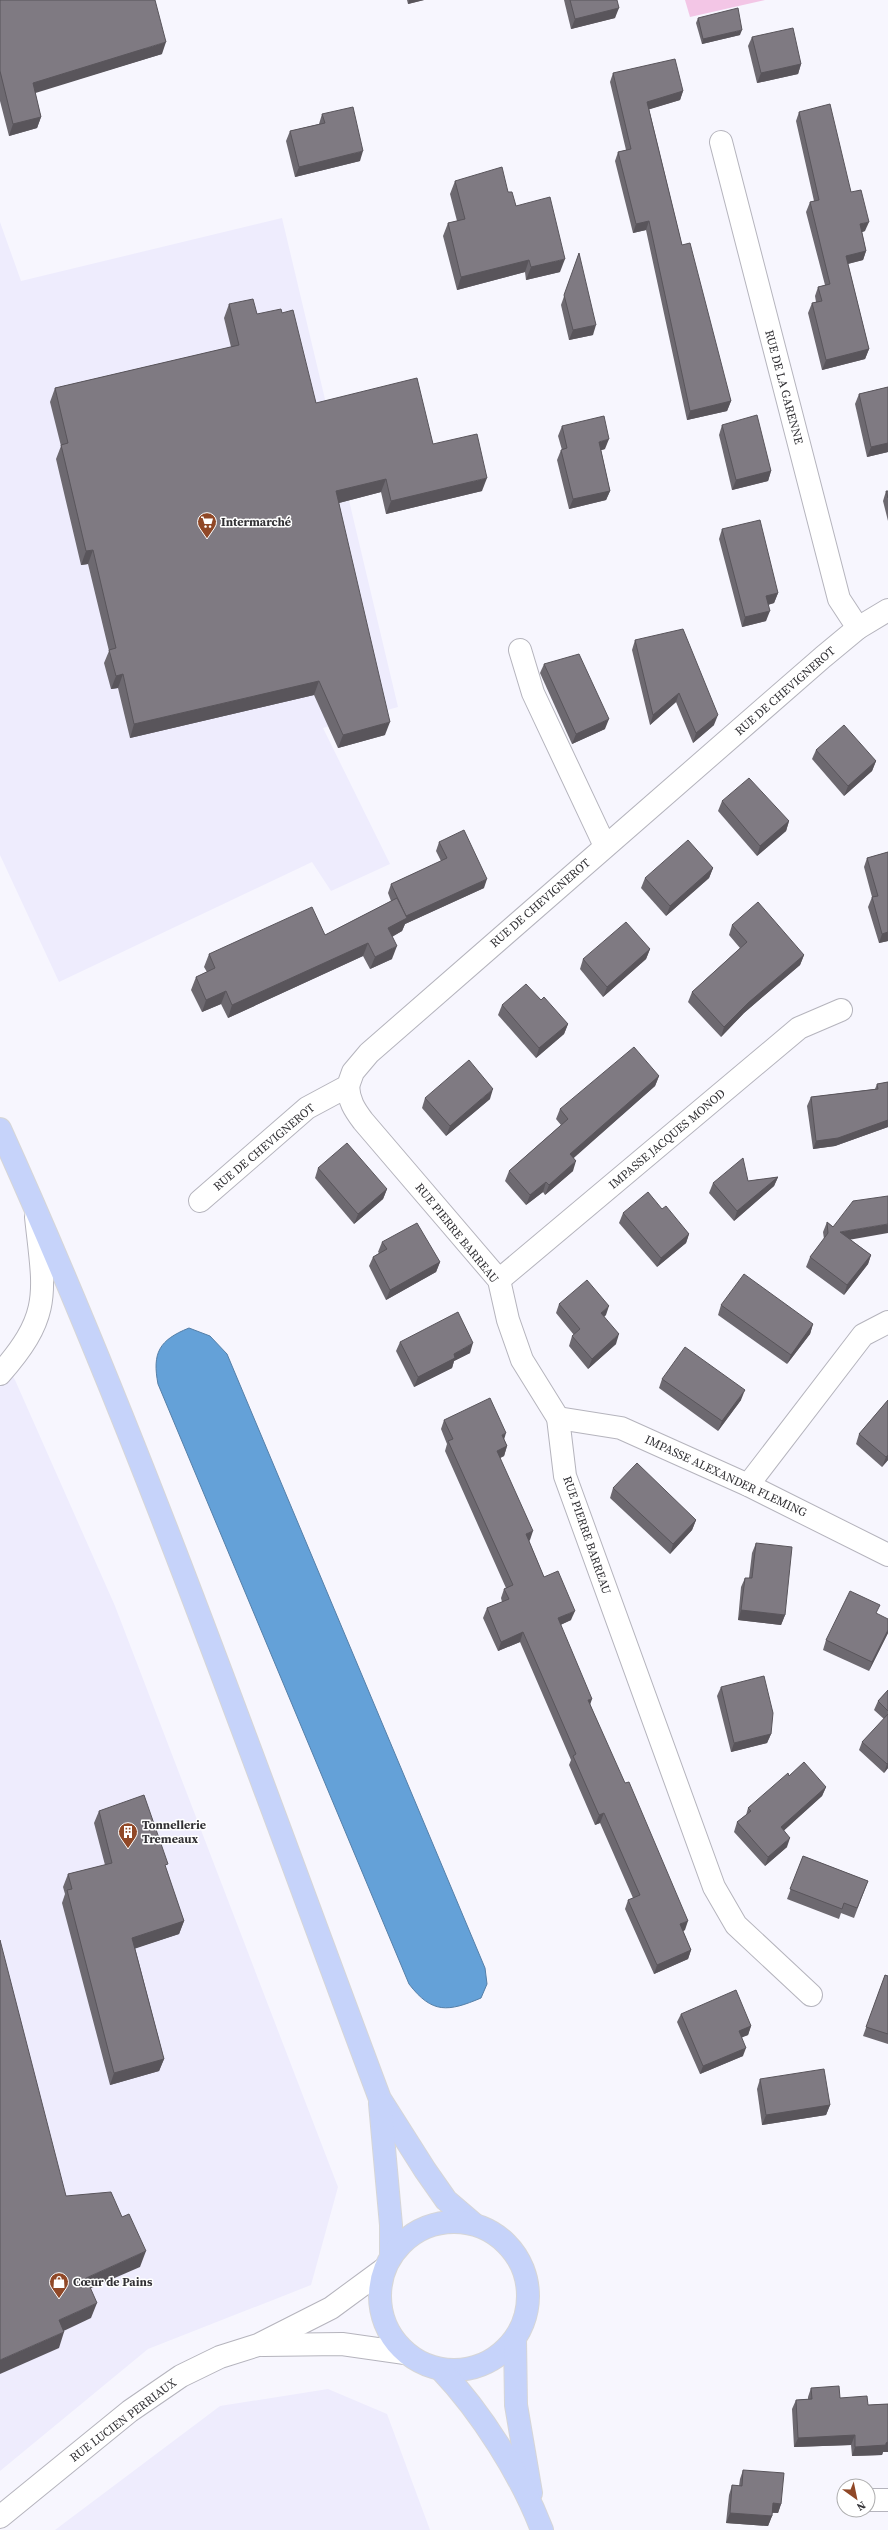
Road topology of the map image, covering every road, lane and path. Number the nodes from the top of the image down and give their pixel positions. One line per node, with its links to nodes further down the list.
1 (721, 142): 3 (street, RUE DE LA GARENNE)
2 (888, 610): 3 (street, RUE DE CHEVIGNEROT)
3 (858, 628): 5 (street, RUE DE CHEVIGNEROT)
4 (520, 650): 5 (street)
5 (605, 846): 7 (street, RUE DE CHEVIGNEROT)
6 (841, 1010): 11 (street, IMPASSE JACQUES MONOD)
7 (348, 1086): 9 (street, RUE DE CHEVIGNEROT); 11 (street, RUE PIERRE BARREAU)
8 (0, 1129): 10 (main road)
9 (200, 1201)
10 (35, 1206): 13 (street); 18 (main road)
11 (499, 1280): 14 (street, RUE PIERRE BARREAU)
12 (888, 1322): 15 (street)
13 (0, 1374)
14 (558, 1418): 15 (street, IMPASSE ALEXANDER FLEMING); 17 (street, RUE PIERRE BARREAU)
15 (748, 1484): 16 (street, IMPASSE ALEXANDER FLEMING)
16 (888, 1555)
17 (811, 1995)
18 (380, 2099): 19 (main road); 20 (main road)
19 (474, 2224): 20 (main road); 21 (main road)
20 (388, 2262): 22 (street, RUE LUCIEN PERRIAUX); 23 (main road)
21 (515, 2339): 24 (main road); 27 (main road)
22 (258, 2345): 23 (street, RUE LUCIEN PERRIAUX); 28 (street, RUE LUCIEN PERRIAUX)
23 (405, 2353): 24 (main road)
24 (441, 2370): 27 (main road)
25 (876, 2500): 26 (street)
26 (888, 2500)
27 (533, 2506): 29 (main road)
28 (0, 2517)
29 (542, 2530)

